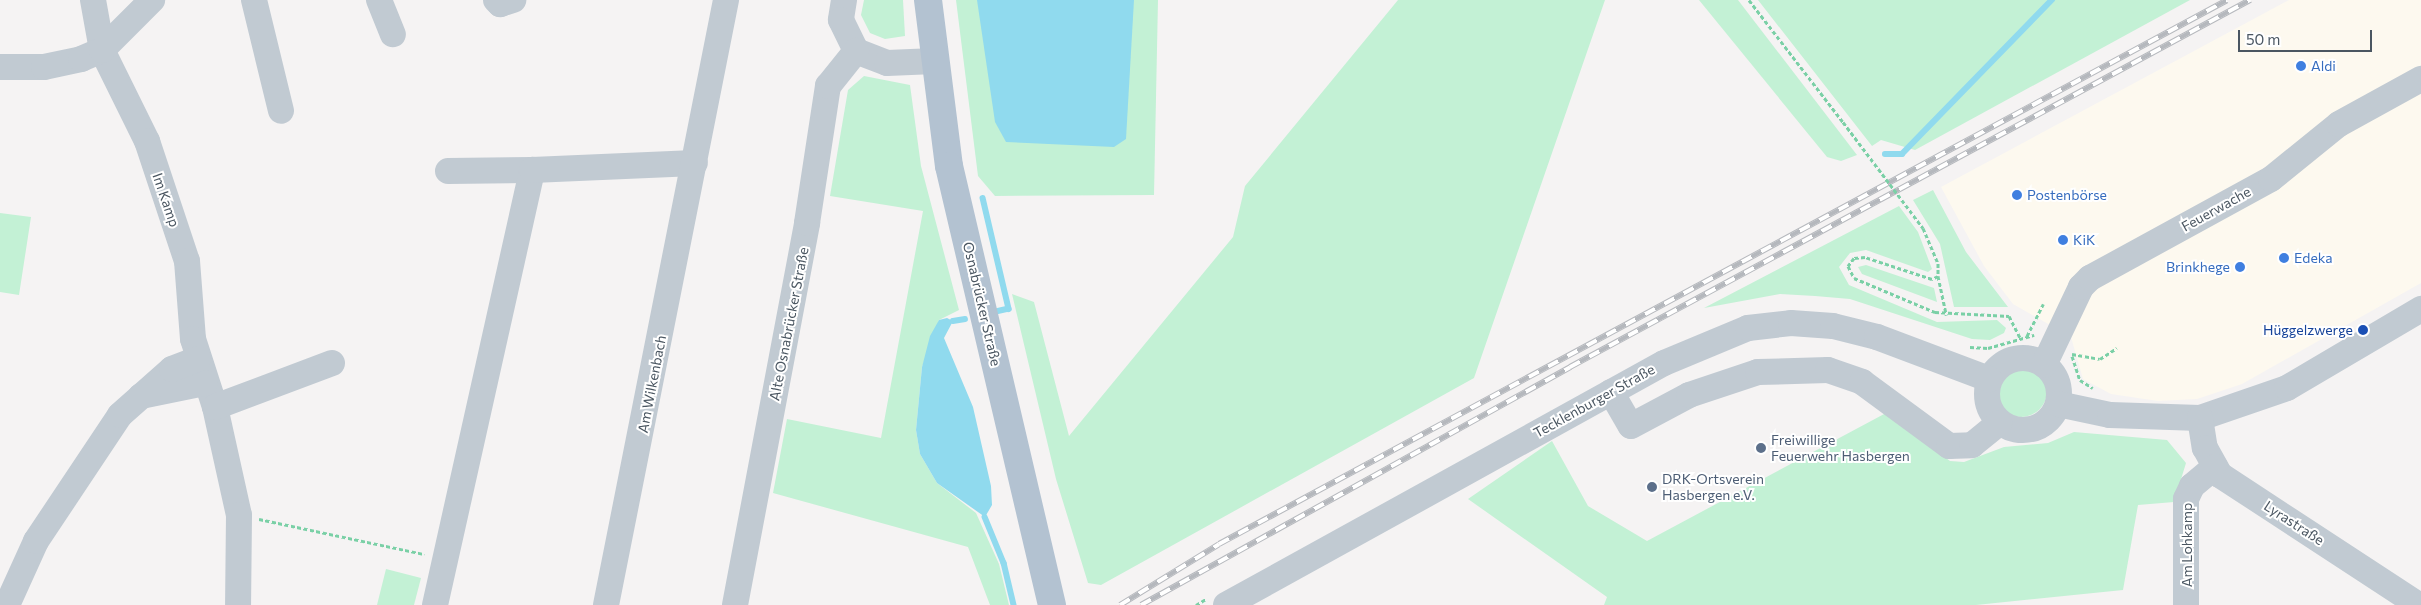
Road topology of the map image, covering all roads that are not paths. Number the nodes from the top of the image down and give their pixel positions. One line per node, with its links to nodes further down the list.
1 (93, 0): 11 (street, Im Kamp)
2 (152, 0): 11 (street)
3 (254, 0): 16 (street)
4 (379, 0): 10 (street)
5 (496, 0): 6 (street)
6 (512, 0)
7 (726, 0): 17 (street, Am Wilkenbach)
8 (844, 0): 12 (street)
9 (928, 0): 13 (main road, Osnabrücker Straße)
10 (393, 34)
11 (102, 50): 14 (street); 23 (street, Im Kamp)
12 (856, 51): 13 (street); 35 (street, Alte Osnabrücker Straße)
13 (934, 61): 36 (main road, Osnabrücker Straße)
14 (0, 67)
15 (2421, 79): 21 (street, Feuerwache)
16 (281, 111)
17 (695, 163): 18 (street); 34 (street, Am Wilkenbach)
18 (532, 170): 19 (street); 33 (street)
19 (448, 171)
20 (2421, 309): 28 (street)
21 (2057, 354): 24 (street); 26 (street)
22 (332, 363): 27 (street)
23 (202, 371): 27 (street, Im Kamp); 31 (street)
24 (1989, 379): 25 (street, Tecklenburger Straße); 29 (street)
25 (1611, 392): 29 (street); 37 (street, Tecklenburger Straße)
26 (2058, 404): 28 (street); 29 (street)
27 (215, 407): 32 (street, Im Kamp)
28 (2200, 418): 30 (street)
29 (1999, 423)
30 (2215, 467): 38 (street, Am Lohkamp); 39 (street, Lyrastraße)
31 (7, 605)
32 (238, 605)
33 (435, 605)
34 (606, 605)
35 (735, 605)
36 (1052, 605)
37 (1226, 605)
38 (2186, 605)
39 (2419, 605)

